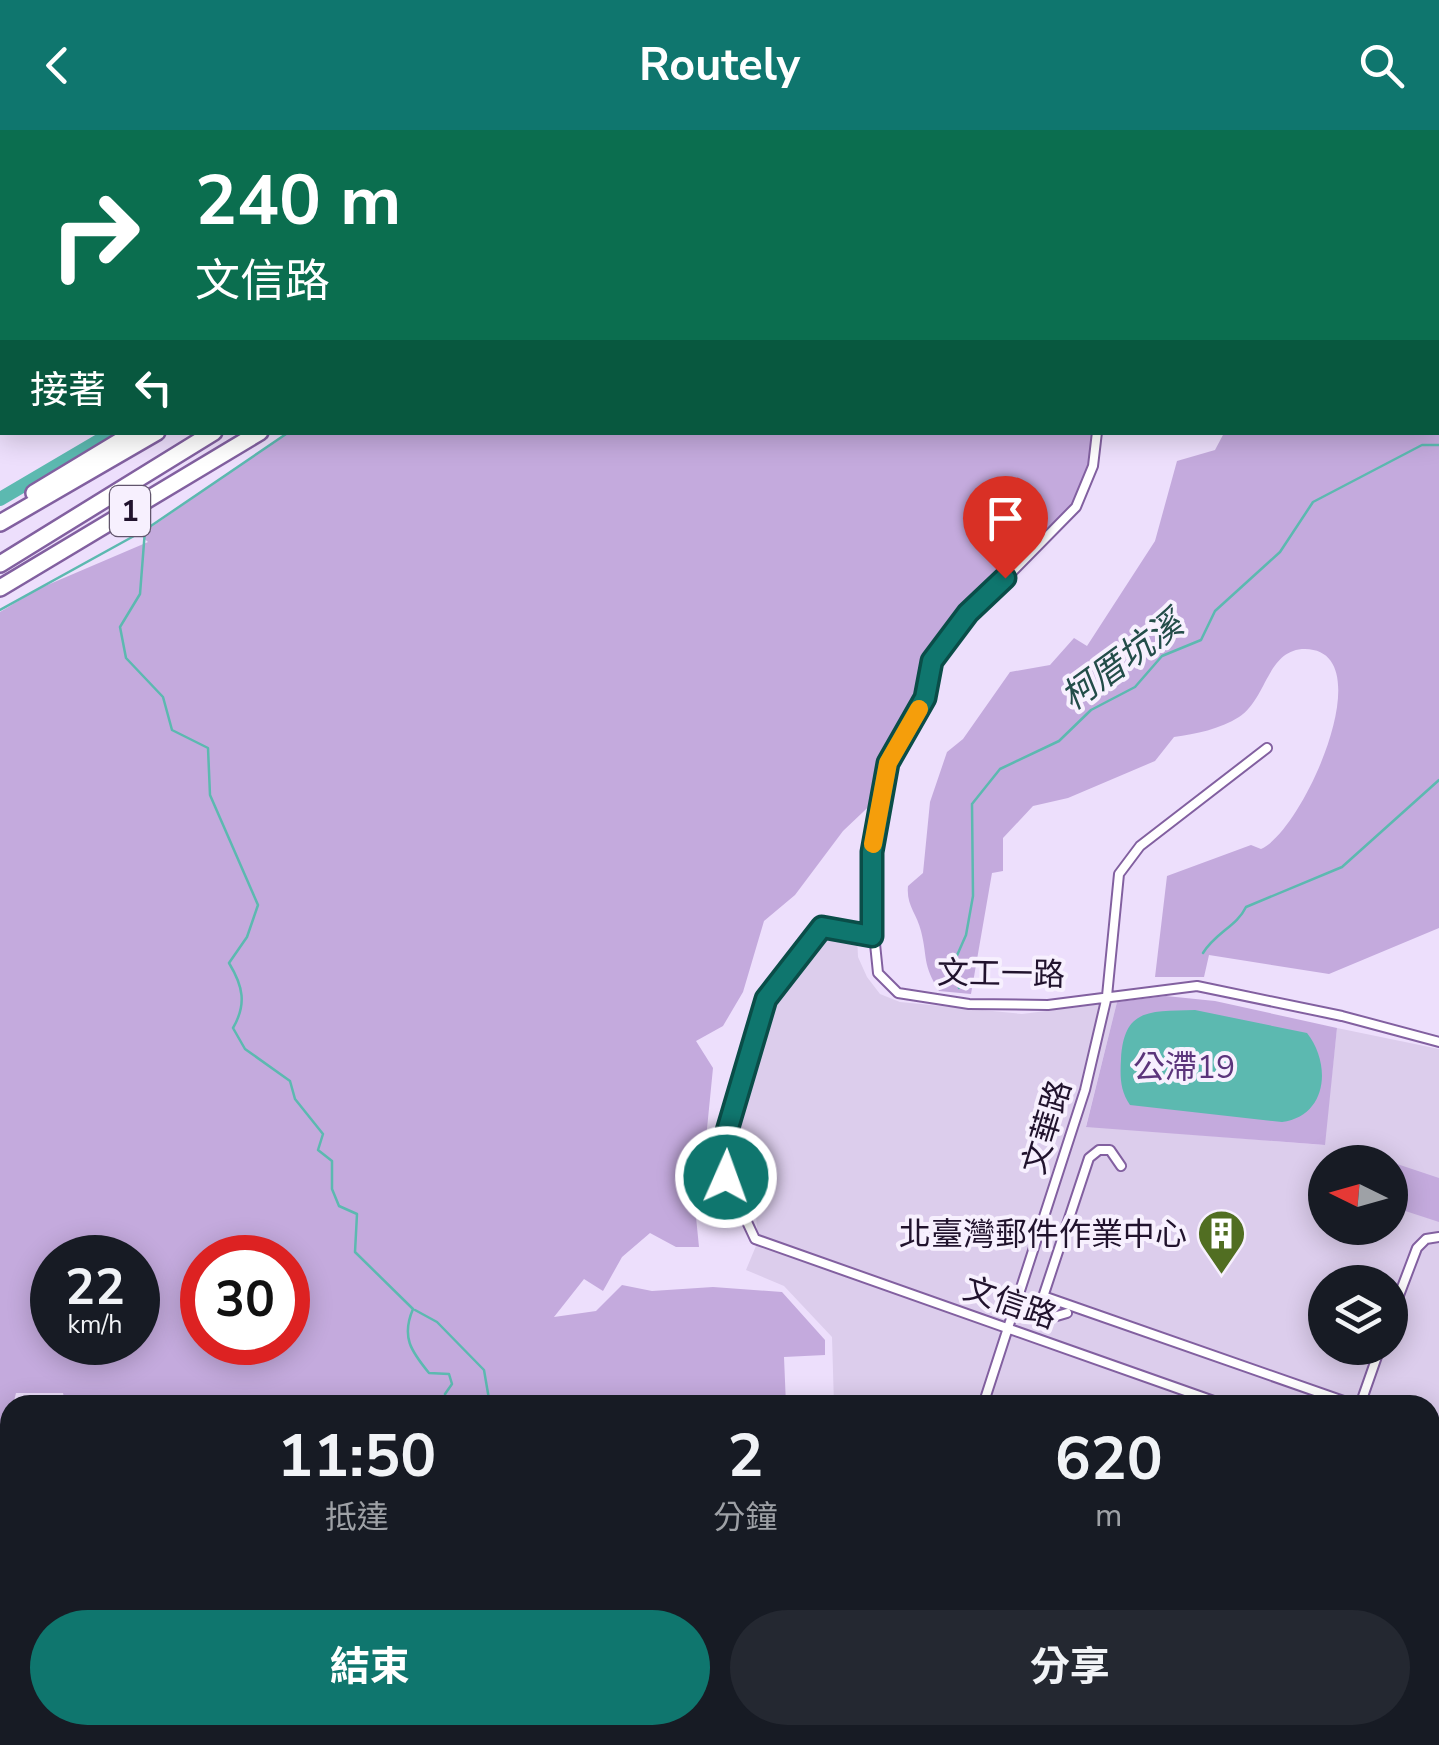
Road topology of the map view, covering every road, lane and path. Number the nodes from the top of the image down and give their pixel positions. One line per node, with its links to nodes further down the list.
1 (131, 435): 6 (highway, 1)
2 (152, 435): 7 (highway, 1)
3 (209, 435): 8 (highway, 1)
4 (255, 435): 9 (highway, 1)
5 (1098, 435): 11 (street, 文工一路)
6 (0, 512)
7 (0, 523)
8 (0, 564)
9 (0, 588)
10 (1267, 748): 12 (street, 文華路)
11 (872, 936): 12 (street, 文工一路); 19 (street, 文信路)
12 (1107, 996): 13 (street, 文工一路); 19 (street, 文華路)
13 (1439, 1042)
14 (1121, 1166): 17 (street)
15 (1439, 1237): 16 (street)
16 (1408, 1272)
17 (1043, 1296): 18 (street); 23 (street)
18 (1067, 1313)
19 (1008, 1328): 21 (street, 文華路); 22 (street, 文信路)
20 (1373, 1365): 24 (street)
21 (985, 1395)
22 (1197, 1395)
23 (1329, 1395)
24 (1362, 1395)

